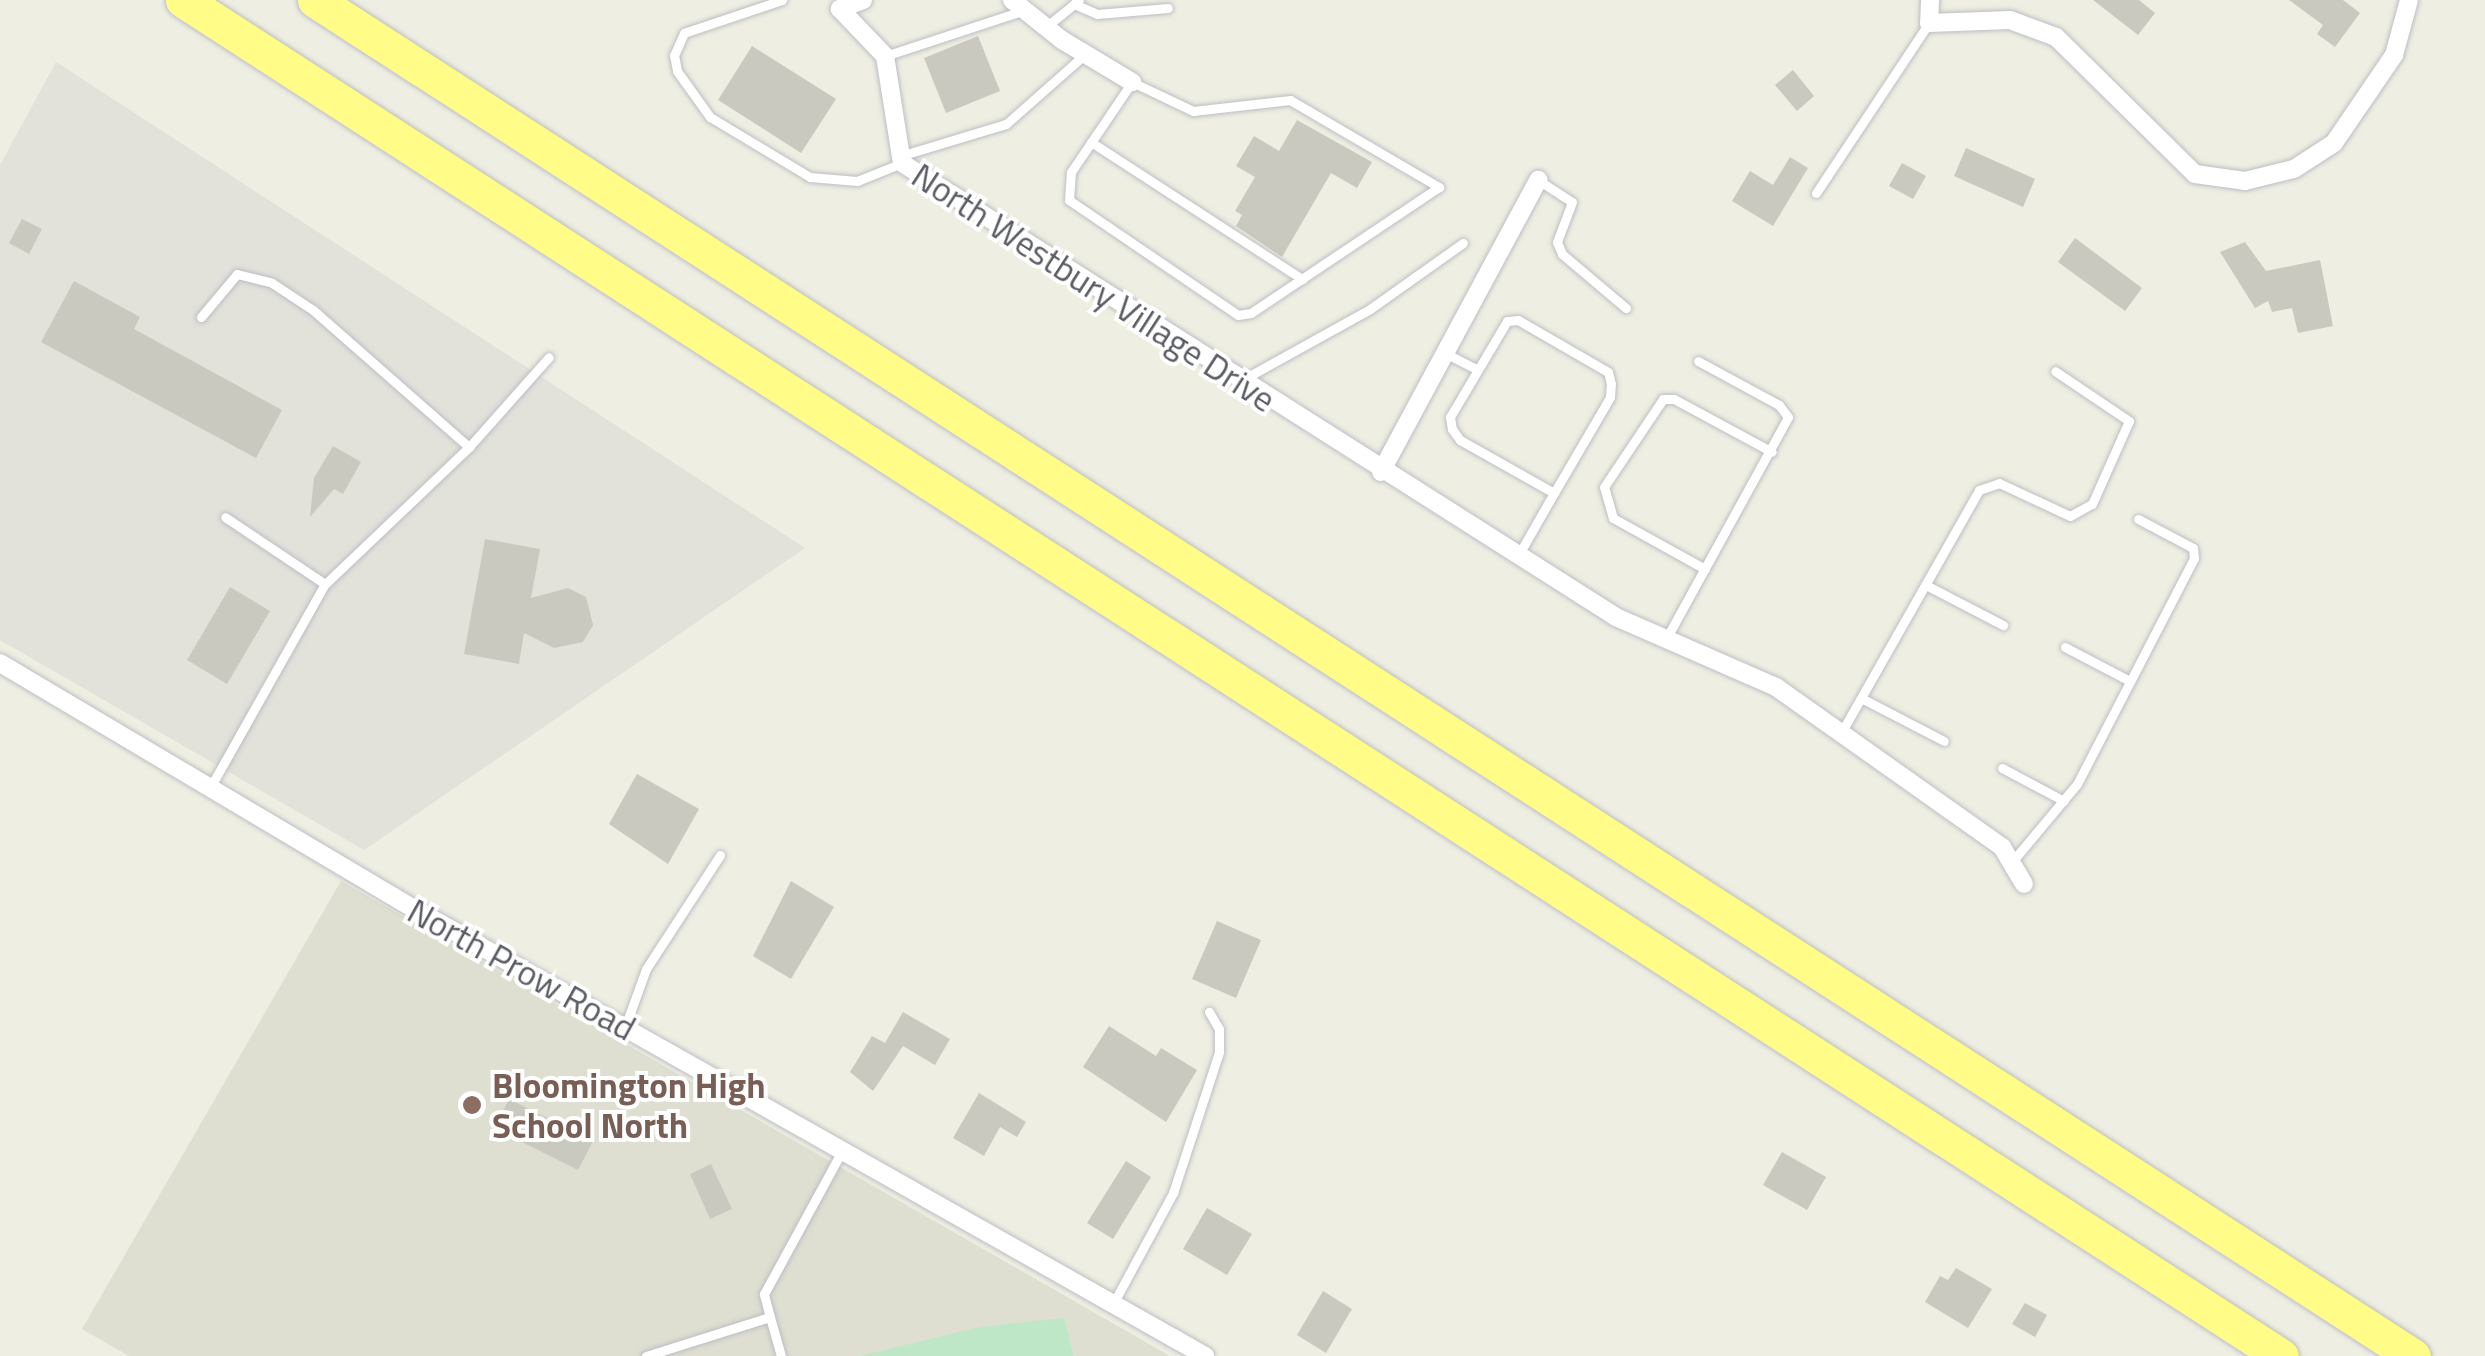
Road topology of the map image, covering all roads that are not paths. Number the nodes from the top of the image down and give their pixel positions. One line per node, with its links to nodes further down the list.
1 (183, 0): 62 (highway)
2 (316, 0): 63 (highway)
3 (782, 0): 17 (lane)
4 (863, 0): 8 (street)
5 (1930, 0): 11 (street)
6 (2408, 0): 11 (street)
7 (1076, 2): 10 (lane); 12 (lane)
8 (835, 5): 14 (street)
9 (1017, 6): 12 (street); 14 (lane)
10 (1168, 8)
11 (1930, 23): 19 (lane)
12 (1045, 28): 13 (street)
13 (1085, 54): 15 (street); 17 (lane)
14 (885, 56): 17 (street, North Westbury Village Drive)
15 (1132, 82): 16 (lane); 21 (lane)
16 (1091, 142): 21 (lane); 21 (lane)
17 (901, 160): 29 (street, North Westbury Village Drive)
18 (1538, 180): 22 (lane); 24 (street)
19 (1816, 193)
20 (1462, 242): 29 (lane)
21 (1302, 279)
22 (1626, 308)
23 (201, 317): 30 (lane)
24 (1445, 352): 27 (lane); 32 (street)
25 (549, 358): 30 (lane)
26 (1698, 361): 31 (lane)
27 (1476, 368): 33 (lane); 33 (lane)
28 (2055, 371): 39 (lane)
29 (1240, 381): 32 (street, North Westbury Village Drive)
30 (469, 448): 38 (lane)
31 (1772, 452): 37 (lane); 37 (lane)
32 (1382, 472): 36 (street, North Westbury Village Drive)
33 (1554, 493): 36 (lane)
34 (225, 517): 38 (lane)
35 (2138, 519): 44 (lane)
36 (1518, 556): 41 (street, North Westbury Village Drive)
37 (1706, 569): 41 (lane)
38 (325, 584): 49 (lane)
39 (1926, 585): 40 (lane); 45 (lane)
40 (2003, 625)
41 (1666, 638): 46 (street, North Westbury Village Drive)
42 (2066, 647): 44 (lane)
43 (0, 663): 49 (street, North Prow Road)
44 (2130, 681): 50 (lane)
45 (1862, 699): 46 (lane); 47 (lane)
46 (1842, 733): 52 (street, North Westbury Village Drive)
47 (1944, 741)
48 (2002, 768): 50 (lane)
49 (211, 786): 55 (street, North Prow Road)
50 (2064, 801): 52 (lane)
51 (720, 855): 55 (lane)
52 (2012, 863): 53 (street, North Westbury Village Drive)
53 (2024, 884)
54 (1209, 1012): 57 (lane)
55 (625, 1027): 56 (street, North Prow Road)
56 (842, 1151): 57 (street, North Prow Road); 58 (lane)
57 (1112, 1304): 61 (street, North Prow Road)
58 (770, 1317): 59 (lane); 60 (lane)
59 (646, 1356)
60 (781, 1356)
61 (1205, 1356)
62 (2281, 1356)
63 (2413, 1356)

